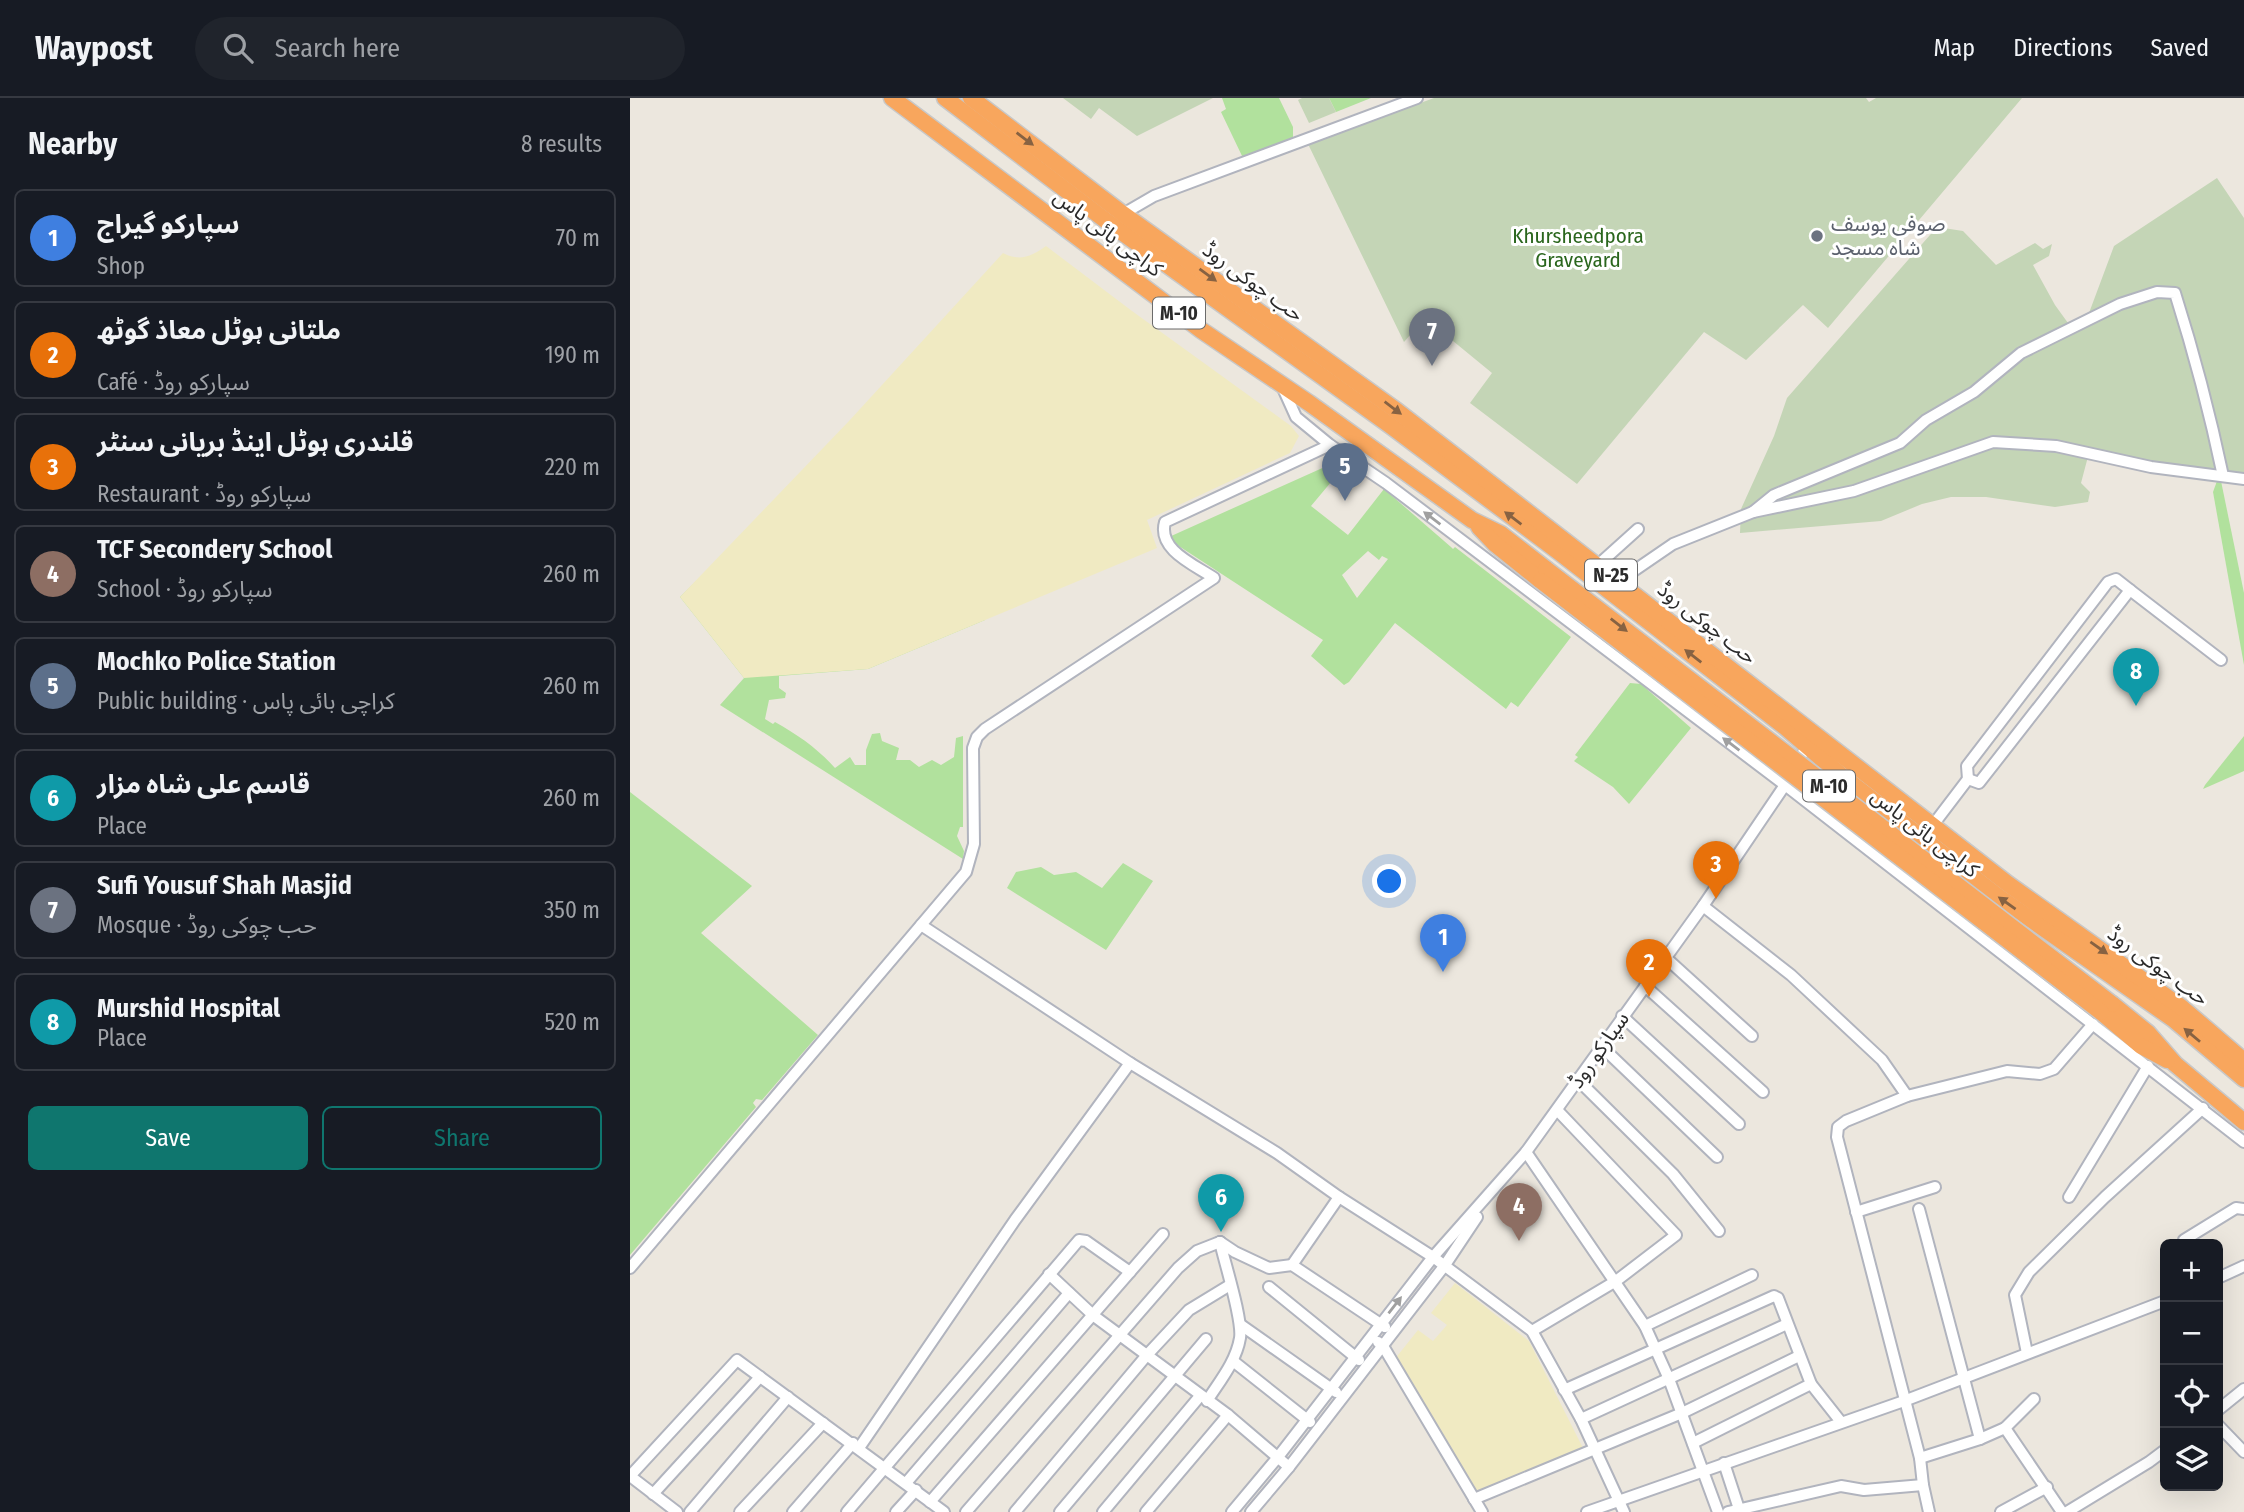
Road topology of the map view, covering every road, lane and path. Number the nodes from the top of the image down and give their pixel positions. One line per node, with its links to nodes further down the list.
1 (892, 98): 6 (highway, کراچی بائی پاس / M-10)
2 (945, 98): 16 (highway, one-way to 2)
3 (971, 98): 5 (highway, حب چوکی روڈ / N-25, one-way to 5)
4 (1417, 98): 5 (street)
5 (1123, 214): 12 (highway, حب چوکی روڈ / N-25, one-way to 12)
6 (1281, 383): 7 (street); 24 (highway, کراچی بائی پاس / M-10, bridge)
7 (1329, 445): 18 (street, one-way to 7); 21 (street)
8 (2223, 476): 9 (street); 10 (street); 10 (street)
9 (2244, 479)
10 (1753, 512): 13 (street)
11 (1638, 529): 12 (street)
12 (1598, 565): 13 (highway, حب چوکی روڈ / N-25)
13 (1619, 581): 16 (highway, حب چوکی روڈ / N-25)
14 (2130, 590): 15 (street); 17 (street); 17 (street)
15 (2221, 660)
16 (1811, 740): 18 (street, سپارکو روڈ); 19 (highway, حب چوکی روڈ / N-25); 32 (highway, one-way to 16)
17 (1968, 779): 19 (street)
18 (1785, 785): 20 (street, سپارکو روڈ); 24 (street)
19 (1933, 825): 28 (highway, حب چوکی روڈ / N-25, one-way to 28)
20 (1703, 906): 22 (street, سپارکو روڈ); 34 (street)
21 (921, 925): 29 (street); 57 (street)
22 (1666, 958): 23 (street, سپارکو روڈ); 26 (street)
23 (1645, 986): 25 (street, سپارکو روڈ); 33 (street)
24 (2102, 1013): 30 (street); 34 (street); 37 (highway, کراچی بائی پاس / M-10)
25 (1622, 1016): 27 (street, سپارکو روڈ); 38 (street)
26 (1752, 1036)
27 (1601, 1046): 31 (street, سپارکو روڈ); 41 (street)
28 (2244, 1061)
29 (1130, 1063): 45 (street); 110 (street)
30 (2148, 1066): 35 (street); 44 (street)
31 (1577, 1079): 36 (street, سپارکو روڈ); 49 (street)
32 (2244, 1079)
33 (1763, 1092)
34 (1907, 1096): 48 (street)
35 (2203, 1108): 39 (street); 79 (street)
36 (1557, 1110): 40 (street, سپارکو روڈ); 62 (street)
37 (2244, 1122)
38 (1739, 1124)
39 (2244, 1142)
40 (1526, 1152): 43 (street, سپارکو روڈ); 62 (street)
41 (1717, 1157)
42 (1935, 1187): 48 (street)
43 (1496, 1189): 53 (street, سپارکو روڈ); 55 (street, سپارکو روڈ)
44 (2069, 1196)
45 (1339, 1197): 53 (street); 54 (street)
46 (1919, 1209): 87 (street)
47 (2244, 1209): 51 (street)
48 (1856, 1212): 97 (street)
49 (1719, 1231)
50 (1163, 1234): 58 (street)
51 (2186, 1239)
52 (1220, 1242): 54 (street); 63 (street); 74 (street)
53 (1433, 1256): 55 (street); 68 (street, سپارکو روڈ, one-way to 53)
54 (1292, 1265): 68 (street)
55 (1445, 1265): 72 (street); 73 (street, سپارکو روڈ)
56 (2244, 1266): 61 (street)
57 (630, 1268)
58 (1130, 1272): 59 (street); 67 (street)
59 (1049, 1275): 65 (street); 118 (street)
60 (1752, 1275): 71 (street)
61 (2223, 1276)
62 (1616, 1281): 71 (street); 72 (street)
63 (1230, 1285): 70 (street); 80 (street)
64 (1269, 1287): 82 (street)
65 (1069, 1293): 67 (street); 122 (street)
66 (2163, 1302): 79 (street)
67 (1094, 1316): 74 (street); 127 (street)
68 (1380, 1324): 73 (street); 75 (street, سپارکو روڈ)
69 (1787, 1324): 78 (street); 81 (street); 88 (street)
70 (1241, 1325): 83 (street); 90 (street)
71 (1645, 1326): 78 (street)
72 (1532, 1331): 92 (street)
73 (1393, 1333): 77 (street, سپارکو روڈ)
74 (1120, 1335): 80 (street); 136 (street)
75 (1371, 1336): 77 (street); 82 (street, سپارکو روڈ)
76 (1206, 1339): 85 (street)
77 (1383, 1346): 84 (street, سپارکو روڈ); 125 (street)
78 (1656, 1348): 88 (street); 92 (street)
79 (2027, 1353): 87 (street)
80 (1147, 1355): 85 (street); 137 (street)
81 (1799, 1356): 89 (street); 99 (street)
82 (1355, 1357): 84 (street); 90 (street, سپارکو روڈ)
83 (1233, 1360): 95 (street); 101 (street)
84 (1367, 1366): 94 (street, سپارکو روڈ)
85 (1176, 1375): 95 (street); 138 (street)
86 (760, 1377): 93 (street); 120 (street); 124 (street)
87 (1965, 1378): 97 (street); 108 (street)
88 (1669, 1379): 99 (street); 102 (street)
89 (1811, 1384): 103 (street); 109 (street)
90 (1331, 1388): 94 (street); 101 (street, سپارکو روڈ)
91 (2244, 1389): 98 (street)
92 (1564, 1390): 102 (street)
93 (788, 1397): 104 (street); 130 (street)
94 (1343, 1398): 105 (street, سپارکو روڈ)
95 (1203, 1399): 100 (street); 139 (street)
96 (2034, 1399): 106 (street)
97 (1904, 1401): 103 (street); 115 (street)
98 (2223, 1406)
99 (1682, 1413): 109 (street); 111 (street)
100 (1228, 1415): 114 (street); 140 (street)
101 (1307, 1419): 105 (street); 114 (street, سپارکو روڈ)
102 (1581, 1419): 111 (street)
103 (1841, 1422): 116 (street)
104 (823, 1423): 110 (street); 131 (street)
105 (1319, 1428): 117 (street, سپارکو روڈ)
106 (2005, 1428): 108 (street); 123 (street)
107 (2221, 1428): 112 (street)
108 (1980, 1439): 115 (street)
109 (1693, 1443): 119 (street)
110 (856, 1446): 118 (street); 132 (street)
111 (1596, 1450): 125 (street); 126 (street)
112 (2244, 1452)
113 (2160, 1454): 149 (street)
114 (1278, 1457): 117 (street); 141 (street, سپارکو روڈ)
115 (1920, 1458): 121 (street)
116 (1724, 1464): 119 (street); 128 (street)
117 (1289, 1467): 142 (street, سپارکو روڈ)
118 (886, 1469): 122 (street); 133 (street)
119 (1703, 1471): 126 (street); 146 (street)
120 (630, 1476): 124 (street)
121 (1923, 1485): 128 (street); 147 (street)
122 (911, 1487): 127 (street); 134 (street)
123 (2047, 1487): 148 (street); 149 (street)
124 (653, 1494): 129 (street)
125 (1474, 1499): 143 (street)
126 (1619, 1501): 144 (street); 145 (street)
127 (930, 1502): 135 (street)
128 (1736, 1511)
129 (677, 1512)
130 (690, 1512)
131 (740, 1512)
132 (793, 1512)
133 (847, 1512)
134 (896, 1512)
135 (944, 1512)
136 (967, 1512)
137 (1015, 1512)
138 (1060, 1512)
139 (1103, 1512)
140 (1146, 1512)
141 (1231, 1512)
142 (1251, 1512)
143 (1482, 1512)
144 (1587, 1512)
145 (1624, 1512)
146 (1718, 1512)
147 (1929, 1512)
148 (2001, 1512)
149 (2065, 1512)

